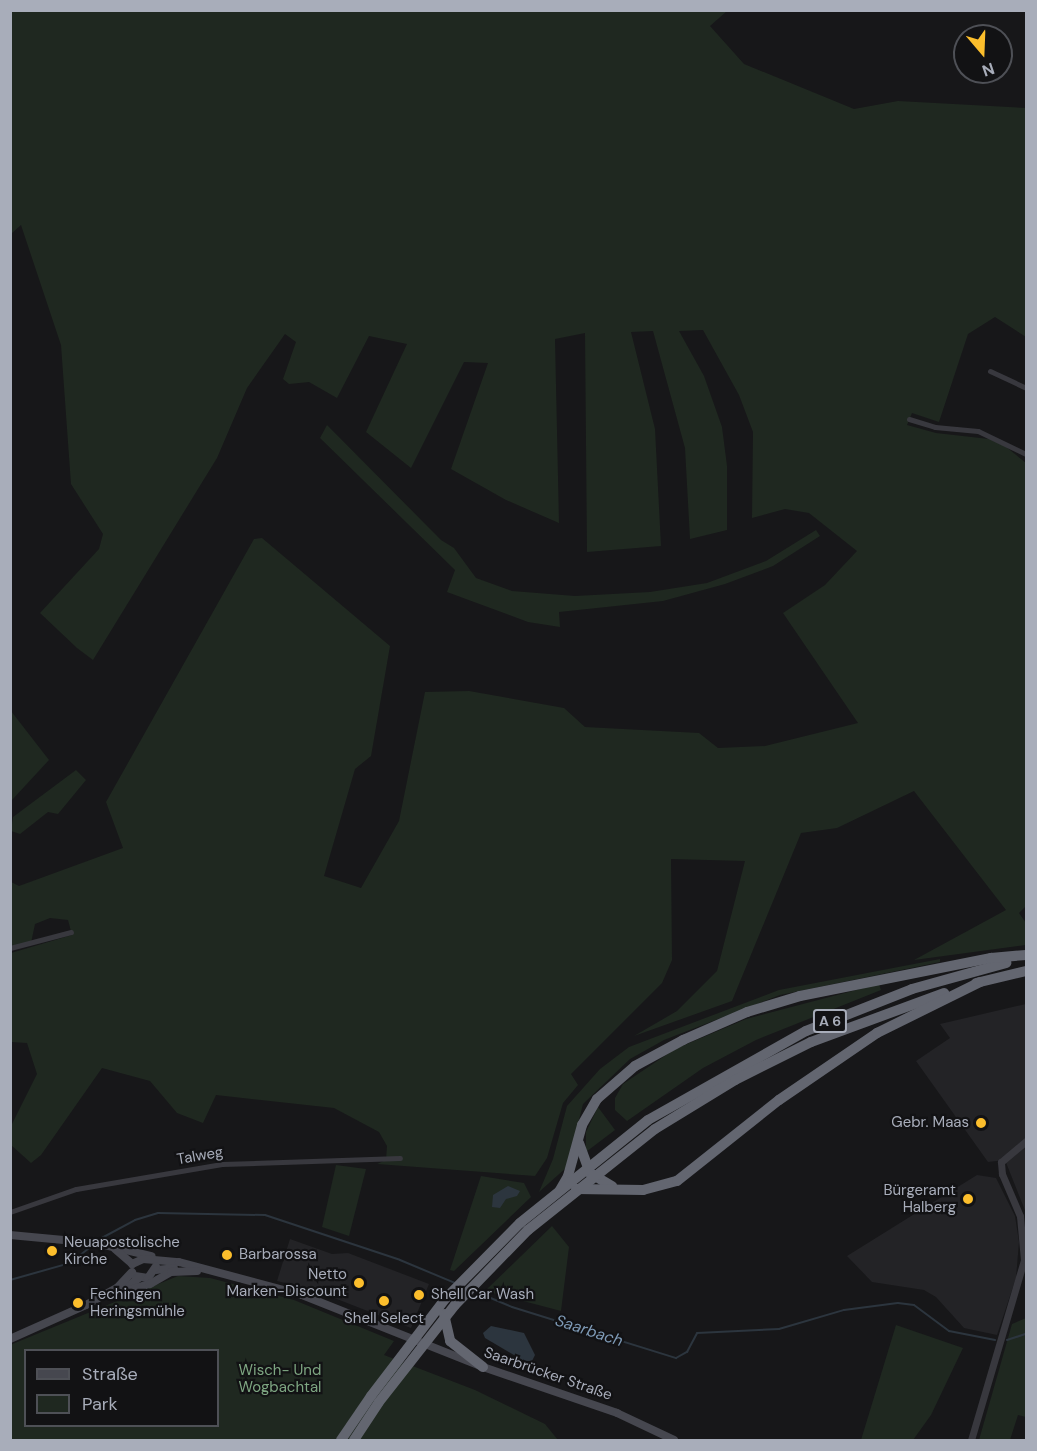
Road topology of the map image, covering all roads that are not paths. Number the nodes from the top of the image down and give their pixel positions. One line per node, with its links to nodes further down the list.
1 (990, 371): 2 (street)
2 (1026, 388)
3 (909, 419): 4 (street)
4 (1026, 454)
5 (71, 932): 6 (street)
6 (10, 948)
7 (1026, 956): 10 (highway, A 6); 11 (highway)
8 (1026, 971): 9 (highway, A 6)
9 (980, 982): 10 (highway, A 6); 14 (highway, A 6)
10 (652, 1124): 31 (highway, A 6, bridge)
11 (578, 1136): 14 (highway, A 6); 15 (highway)
12 (1026, 1141): 35 (street)
13 (400, 1158): 16 (street, Talweg)
14 (624, 1190): 15 (highway, A 6)
15 (555, 1200): 27 (highway, A 6, bridge)
16 (10, 1212)
17 (10, 1235): 18 (main road)
18 (109, 1245): 19 (main road); 20 (main road)
19 (156, 1261): 20 (main road); 21 (main road); 23 (main road)
20 (132, 1268): 24 (main road); 26 (main road)
21 (156, 1270): 22 (main road); 24 (main road)
22 (197, 1271): 23 (main road); 25 (main road)
23 (212, 1271): 29 (main road, Saarbrücker Straße)
24 (139, 1278): 25 (main road)
25 (113, 1295): 26 (main road)
26 (86, 1305): 28 (main road)
27 (441, 1314): 29 (highway, A 6); 30 (highway)
28 (10, 1339)
29 (417, 1340): 30 (main road, Saarbrücker Straße)
30 (483, 1366): 34 (main road, Saarbrücker Straße)
31 (375, 1399): 32 (highway, A 6); 33 (highway, A 6)
32 (340, 1440)
33 (354, 1440)
34 (674, 1440)
35 (971, 1440)

